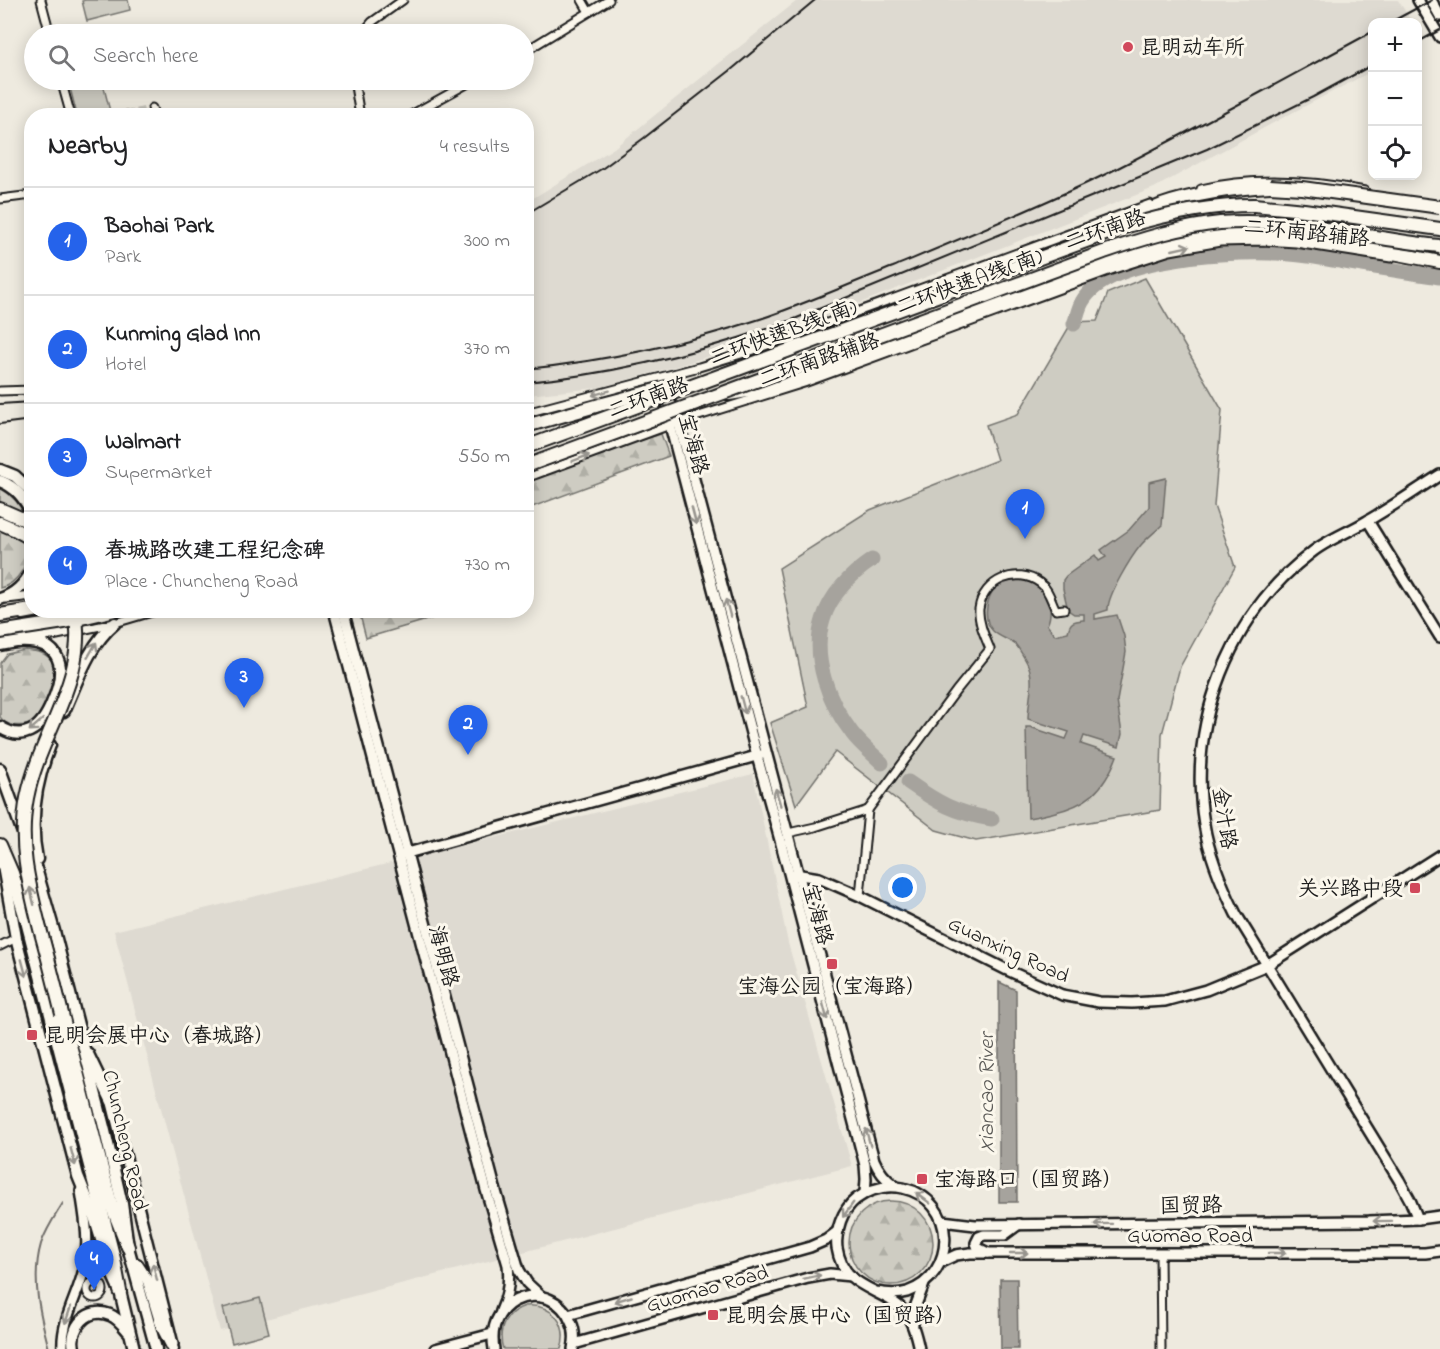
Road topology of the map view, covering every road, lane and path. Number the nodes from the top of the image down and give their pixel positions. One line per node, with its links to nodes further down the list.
1 (41, 0): 9 (street)
2 (403, 0): 10 (street)
3 (582, 0): 7 (street)
4 (609, 0): 7 (street)
5 (1418, 0): 11 (main road)
6 (1431, 0): 8 (main road)
7 (589, 12): 12 (street)
8 (1440, 16)
9 (47, 24)
10 (370, 24)
11 (1440, 37)
12 (534, 46)
13 (64, 90): 16 (street)
14 (356, 90): 17 (street)
15 (456, 90): 18 (street)
16 (68, 108)
17 (359, 108)
18 (423, 108)
19 (24, 196): 20 (street)
20 (0, 199)
21 (1254, 205): 25 (highway); 26 (highway, 二环快速B线(南)); 33 (highway, 二环快速B线(南), bridge)
22 (1440, 207): 30 (highway, bridge)
23 (1440, 212): 34 (street, 二环南路辅路)
24 (1238, 222): 27 (highway, 二环快速A线(南), bridge); 28 (highway, bridge); 29 (highway, 二环快速A线(南), bridge)
25 (1440, 222)
26 (1440, 230): 30 (main road, 二环南路)
27 (1151, 237): 32 (highway, bridge); 44 (highway, 二环快速A线(南), bridge)
28 (1348, 244): 31 (highway); 32 (highway)
29 (1440, 248): 38 (main road, 二环南路)
30 (1070, 249): 37 (main road, 二环南路)
31 (1440, 262): 40 (street, 二环南路辅路, one-way to 31)
32 (1057, 284): 38 (highway)
33 (769, 358): 41 (highway, bridge); 42 (highway, 二环快速B线(南), bridge)
34 (659, 378): 37 (street); 39 (street, 二环南路辅路, one-way to 39)
35 (24, 390): 36 (street)
36 (0, 391)
37 (666, 398): 38 (main road, 宝海路); 43 (main road, 二环南路)
38 (670, 410): 40 (main road, 宝海路); 45 (main road, 二环南路)
39 (534, 411)
40 (674, 423): 47 (street, 二环南路辅路, one-way to 40); 77 (main road, 宝海路)
41 (534, 424)
42 (534, 446)
43 (534, 446)
44 (534, 461)
45 (534, 461)
46 (0, 470): 50 (main road)
47 (534, 475)
48 (1440, 475): 54 (main road, 金汁路)
49 (0, 481): 51 (main road)
50 (24, 484)
51 (24, 501)
52 (0, 509): 53 (highway)
53 (24, 520)
54 (1368, 521): 73 (main road); 90 (main road, 金汁路)
55 (0, 523): 56 (highway)
56 (24, 534)
57 (24, 583): 59 (main road)
58 (24, 597): 59 (street)
59 (0, 599)
60 (1064, 609): 79 (street)
61 (24, 612): 63 (highway)
62 (24, 613): 63 (main road)
63 (0, 616)
64 (68, 618): 72 (main road)
65 (76, 618): 91 (highway, one-way to 65, bridge)
66 (77, 618): 74 (main road)
67 (105, 618): 72 (highway, bridge)
68 (112, 618): 74 (street)
69 (114, 618): 87 (main road, one-way to 69)
70 (336, 618): 82 (main road, 海明路)
71 (345, 618): 82 (main road, 海明路)
72 (0, 631)
73 (1440, 637)
74 (17, 642): 75 (main road); 76 (main road, one-way to 76)
75 (0, 645)
76 (0, 727)
77 (761, 755): 80 (main road, 宝海路, one-way to 77); 82 (main road); 84 (main road, 宝海路)
78 (0, 769): 87 (main road, Chuncheng Road)
79 (868, 810): 80 (street); 86 (street)
80 (788, 833): 84 (main road, 宝海路)
81 (0, 847): 88 (main road); 91 (highway)
82 (403, 854): 110 (main road, 海明路); 111 (main road, 海明路)
83 (1440, 855): 90 (main road, Guanxing Road)
84 (794, 874): 86 (main road, Guanxing Road); 94 (main road, 宝海路, one-way to 84); 95 (main road, 宝海路, one-way to 95)
85 (0, 891): 88 (main road)
86 (860, 896): 90 (main road, Guanxing Road)
87 (53, 926): 92 (main road, Chuncheng Road)
88 (16, 938): 89 (street); 93 (main road, one-way to 93)
89 (0, 946)
90 (1267, 965): 97 (main road, 金汁路)
91 (57, 1015): 102 (highway); 108 (highway)
92 (83, 1041): 102 (main road, Chuncheng Road); 121 (main road, one-way to 92)
93 (78, 1176): 108 (main road); 117 (main road, one-way to 117)
94 (895, 1186): 95 (main road); 98 (main road, one-way to 94)
95 (865, 1193): 100 (main road, one-way to 100)
96 (1440, 1216): 97 (main road, 国贸路)
97 (1418, 1219): 99 (main road, 国贸路, one-way to 99)
98 (942, 1221): 99 (main road, 国贸路); 105 (main road)
99 (1018, 1224): 103 (main road)
100 (838, 1231): 106 (main road); 112 (main road, Guomao Road, one-way to 112)
101 (1440, 1251): 104 (main road, Guomao Road, one-way to 101)
102 (130, 1252): 120 (main road, Chuncheng Road); 121 (main road)
103 (990, 1253): 104 (main road, Guomao Road, one-way to 104); 105 (main road, Guomao Road)
104 (1160, 1253): 125 (street)
105 (941, 1262): 107 (main road)
106 (850, 1276): 109 (main road); 116 (main road, Guomao Road, one-way to 106)
107 (925, 1282): 109 (main road); 113 (main road)
108 (120, 1291): 114 (main road)
109 (876, 1292): 113 (main road)
110 (542, 1298): 111 (main road); 112 (main road, 海明路)
111 (501, 1311): 115 (main road, 海明路)
112 (568, 1315): 116 (main road)
113 (913, 1324): 124 (main road)
114 (130, 1334): 118 (main road); 119 (main road)
115 (492, 1334): 122 (main road); 123 (main road)
116 (573, 1347)
117 (63, 1349)
118 (74, 1349)
119 (134, 1349)
120 (156, 1349)
121 (174, 1349)
122 (435, 1349)
123 (494, 1349)
124 (919, 1349)
125 (1161, 1349)

